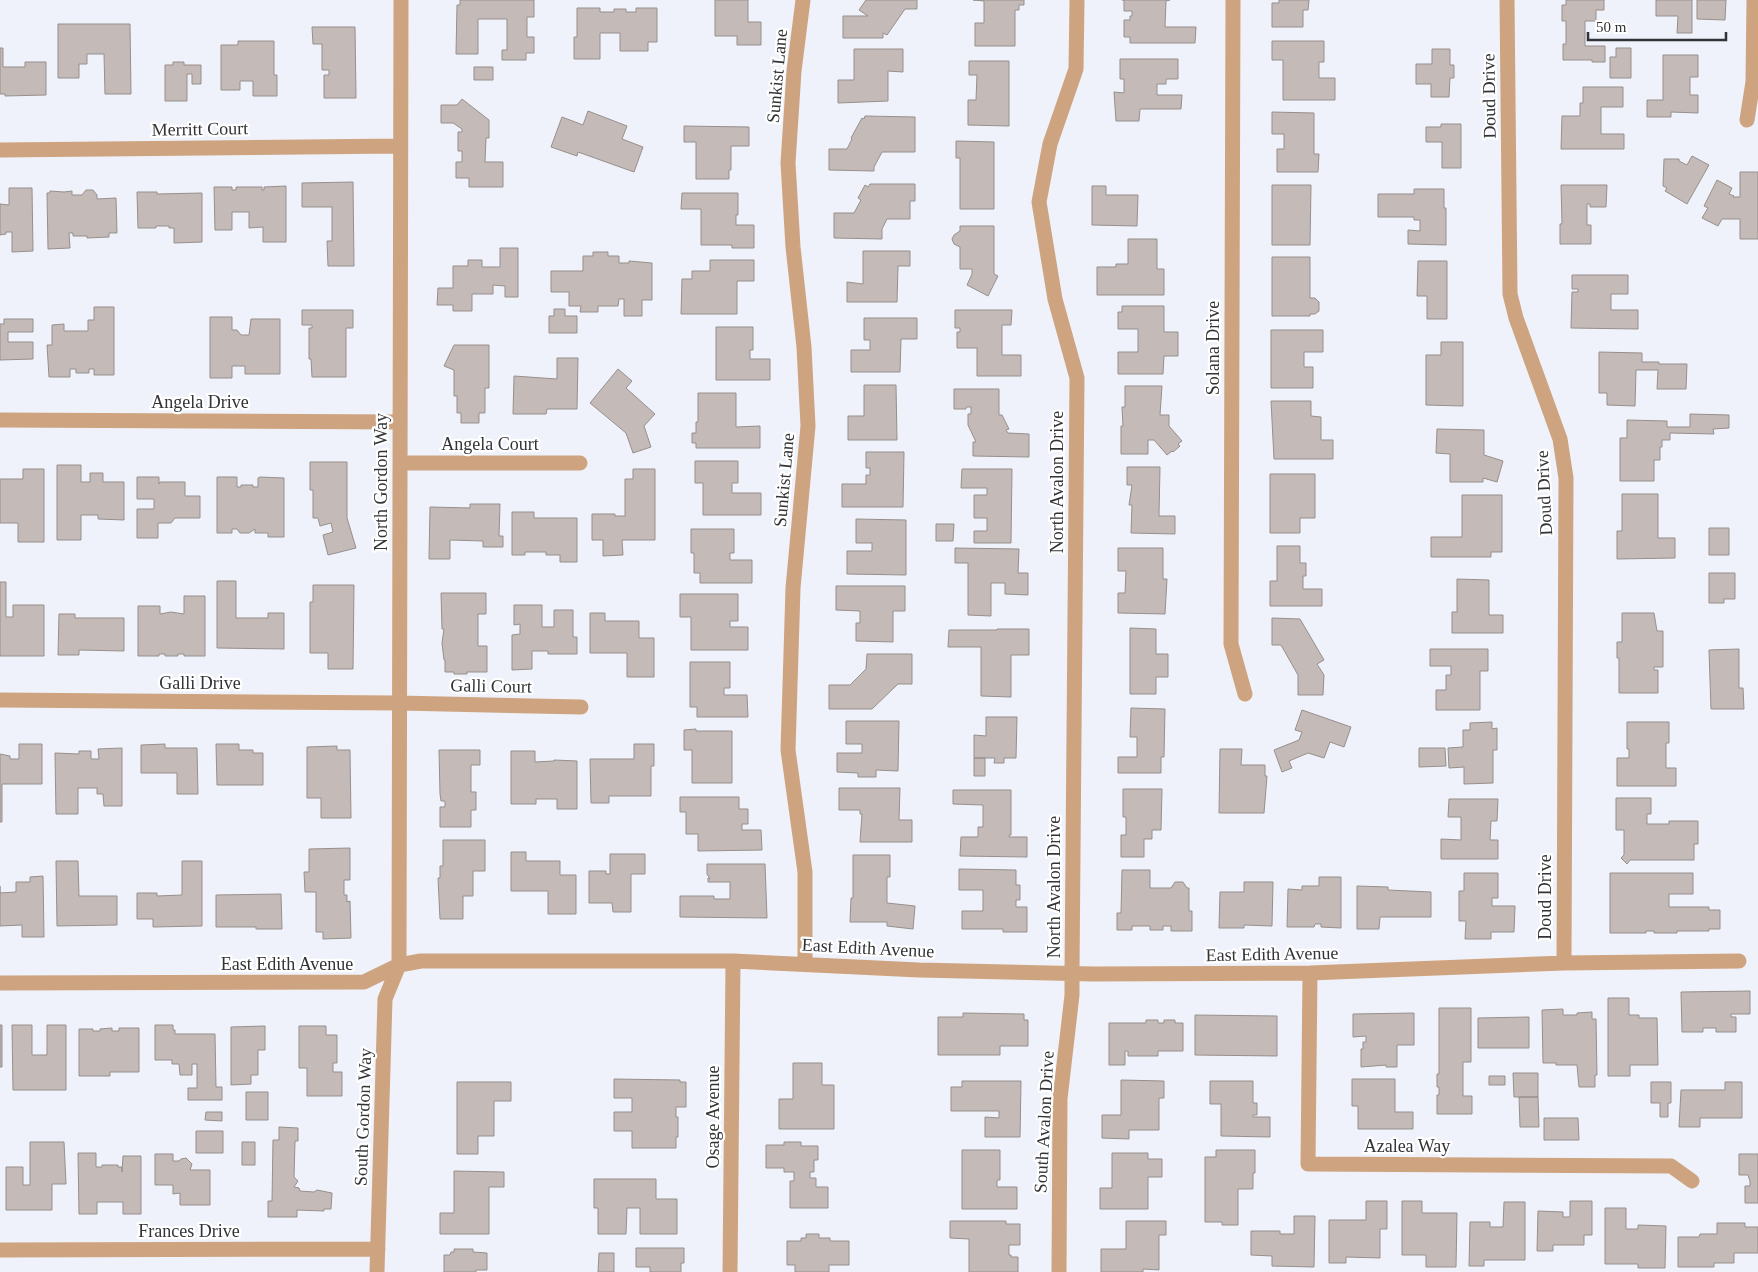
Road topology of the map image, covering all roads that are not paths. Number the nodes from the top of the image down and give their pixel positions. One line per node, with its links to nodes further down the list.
1 (401, 0): 8 (street, North Gordon Way)
2 (804, 0): 21 (street, Sunkist Lane)
3 (1077, 0): 23 (street, North Avalon Drive)
4 (1233, 0): 14 (street, Solana Drive)
5 (1507, 0): 20 (street, Doud Drive)
6 (1754, 0): 7 (street)
7 (1747, 120)
8 (400, 146): 9 (street, Merritt Court); 11 (street, North Gordon Way)
9 (0, 150)
10 (0, 420): 11 (street, Angela Drive)
11 (400, 422): 12 (street, North Gordon Way)
12 (400, 463): 13 (street, Angela Court); 16 (street, North Gordon Way)
13 (580, 463)
14 (1245, 694)
15 (0, 700): 16 (street, Galli Drive)
16 (399, 703): 17 (street, Galli Court); 22 (street, North Gordon Way)
17 (581, 707)
18 (733, 962): 21 (street, East Edith Avenue); 22 (street, East Edith Avenue); 30 (street, Osage Avenue)
19 (1739, 962): 20 (street, East Edith Avenue)
20 (1564, 963): 24 (street, East Edith Avenue)
21 (805, 964): 23 (street, East Edith Avenue)
22 (399, 965): 25 (street, East Edith Avenue); 27 (street, South Gordon Way)
23 (1072, 973): 24 (street, East Edith Avenue); 31 (street, South Avalon Drive)
24 (1310, 973): 26 (street, Azalea Way)
25 (0, 983)
26 (1692, 1181)
27 (378, 1249): 28 (street, Frances Drive); 29 (street, South Gordon Way)
28 (0, 1250)
29 (378, 1272)
30 (730, 1272)
31 (1058, 1272)

